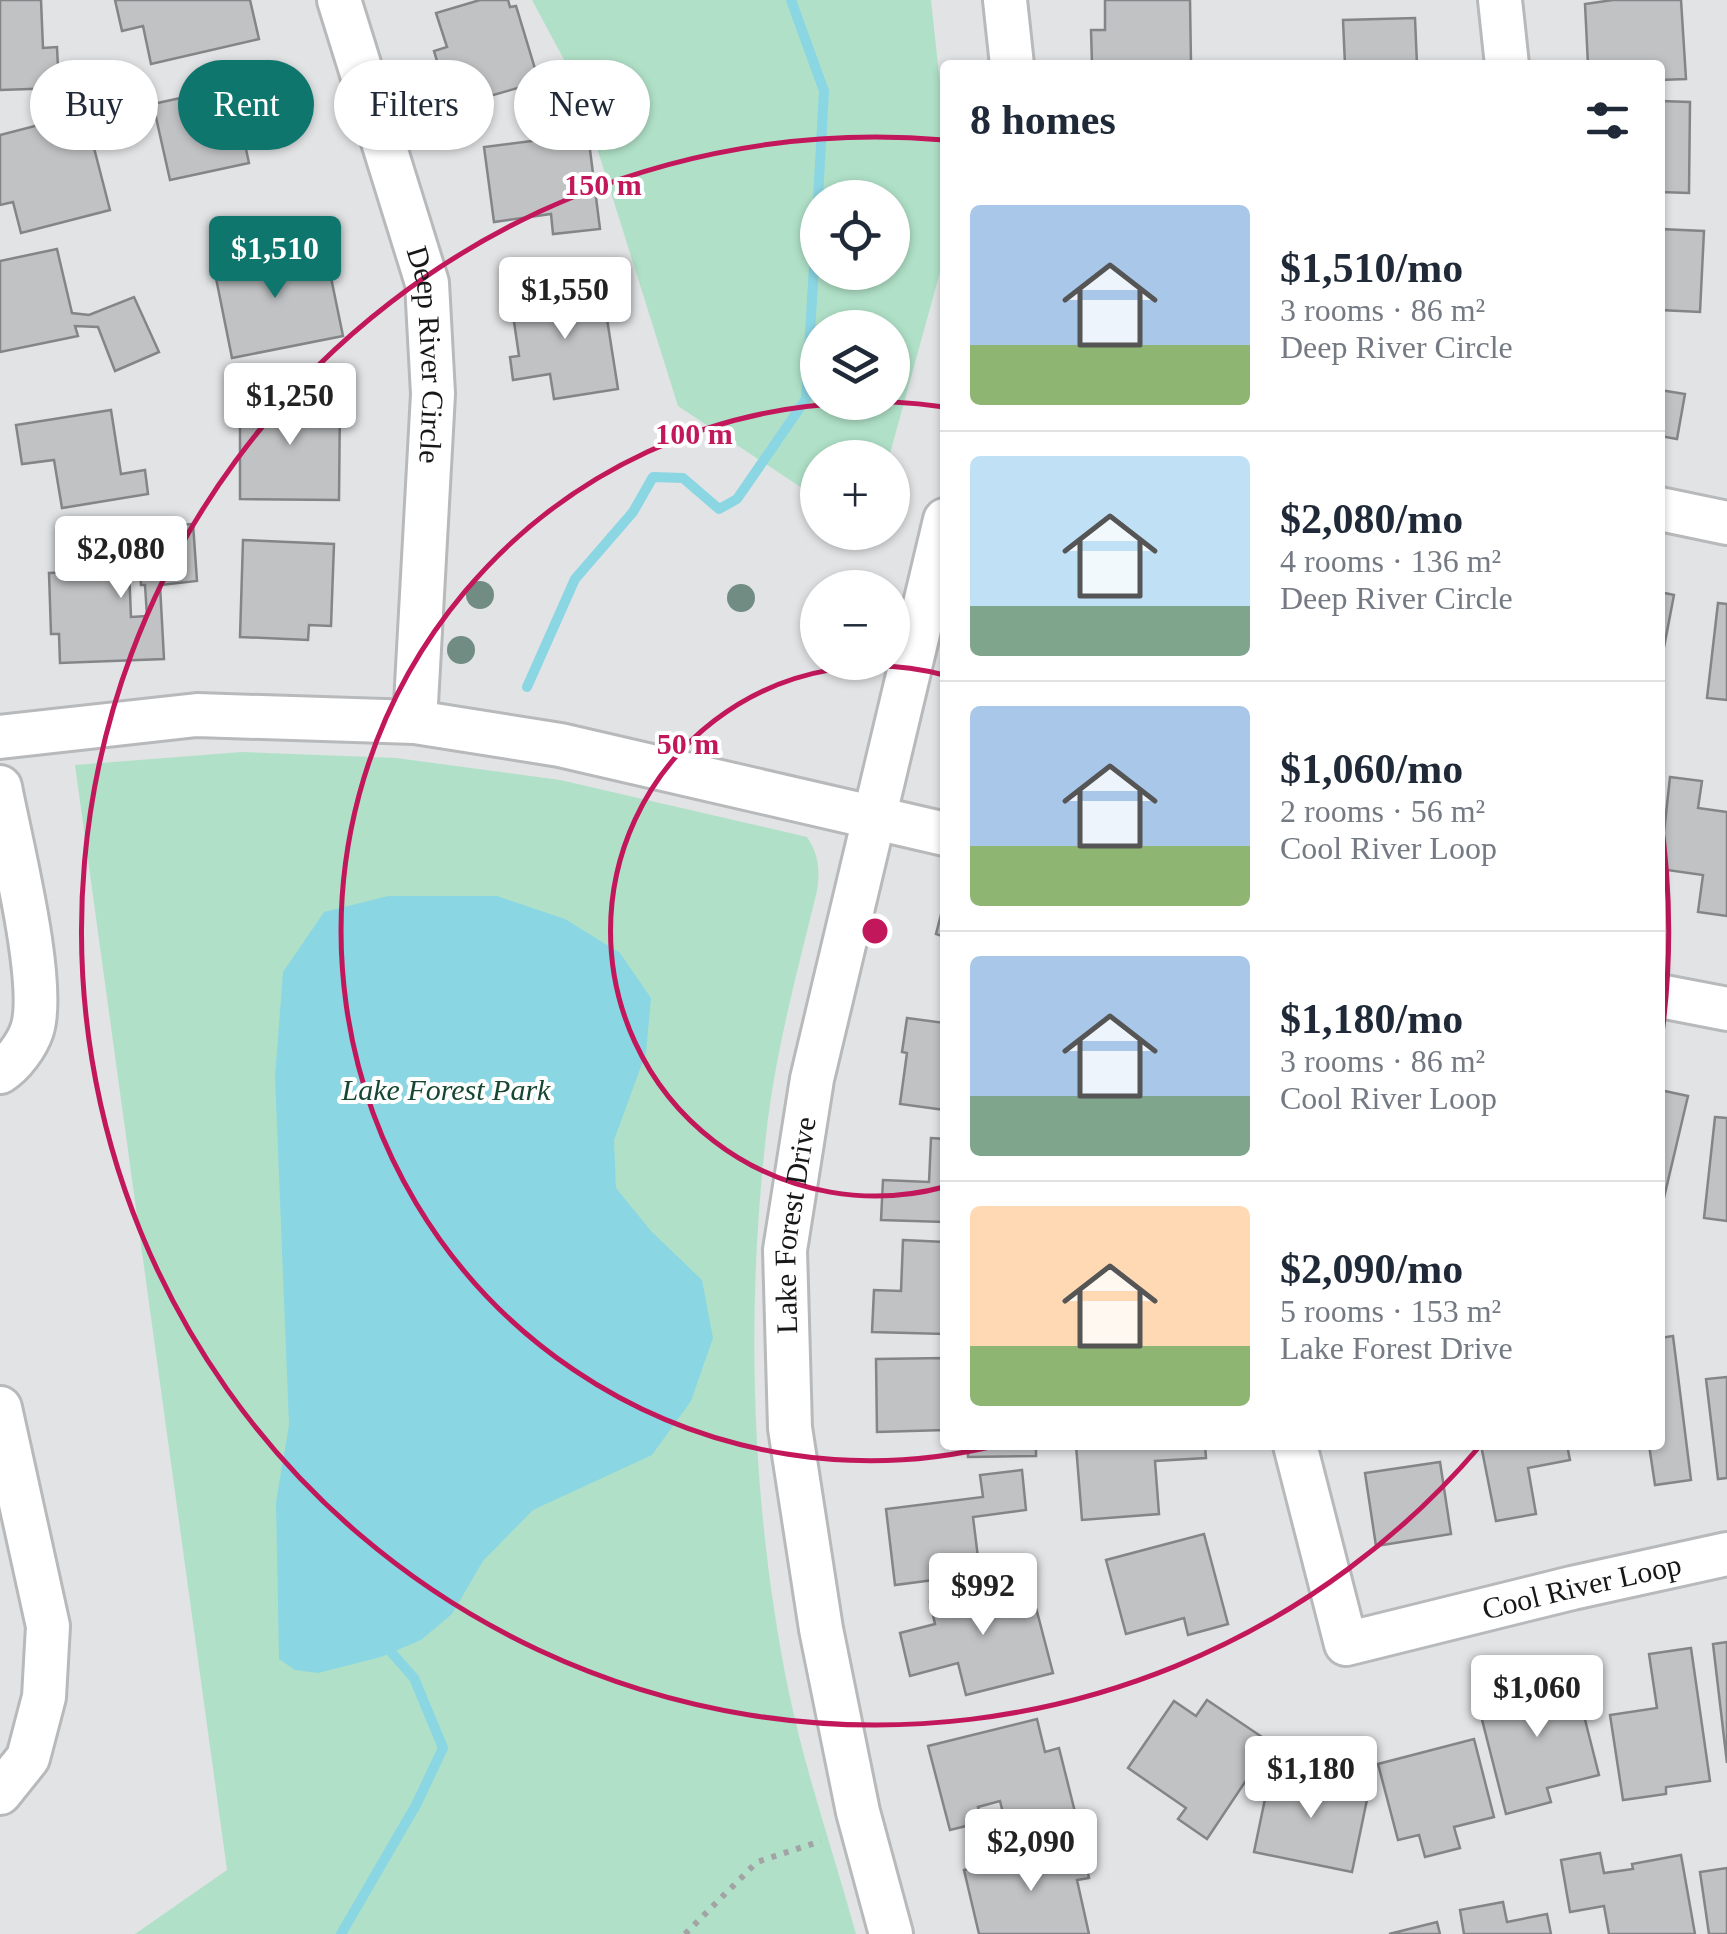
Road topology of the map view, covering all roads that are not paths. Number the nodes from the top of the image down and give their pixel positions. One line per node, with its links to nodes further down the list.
1 (339, 0): 9 (street, Deep River Circle)
2 (1005, 0): 4 (street)
3 (1500, 0): 5 (street)
4 (1011, 60)
5 (1506, 60)
6 (1665, 510): 7 (street)
7 (1727, 523)
8 (940, 541): 12 (street, Lake Forest Drive)
9 (414, 722): 10 (street); 12 (street)
10 (0, 737)
11 (0, 787): 16 (street)
12 (875, 816): 13 (street); 22 (street, Lake Forest Drive)
13 (940, 833)
14 (1665, 997): 15 (street)
15 (1727, 1010)
16 (0, 1072)
17 (0, 1408): 19 (street)
18 (1296, 1450): 20 (street, Cool River Loop)
19 (16, 1554): 21 (street)
20 (1727, 1554)
21 (0, 1793)
22 (891, 1934)

